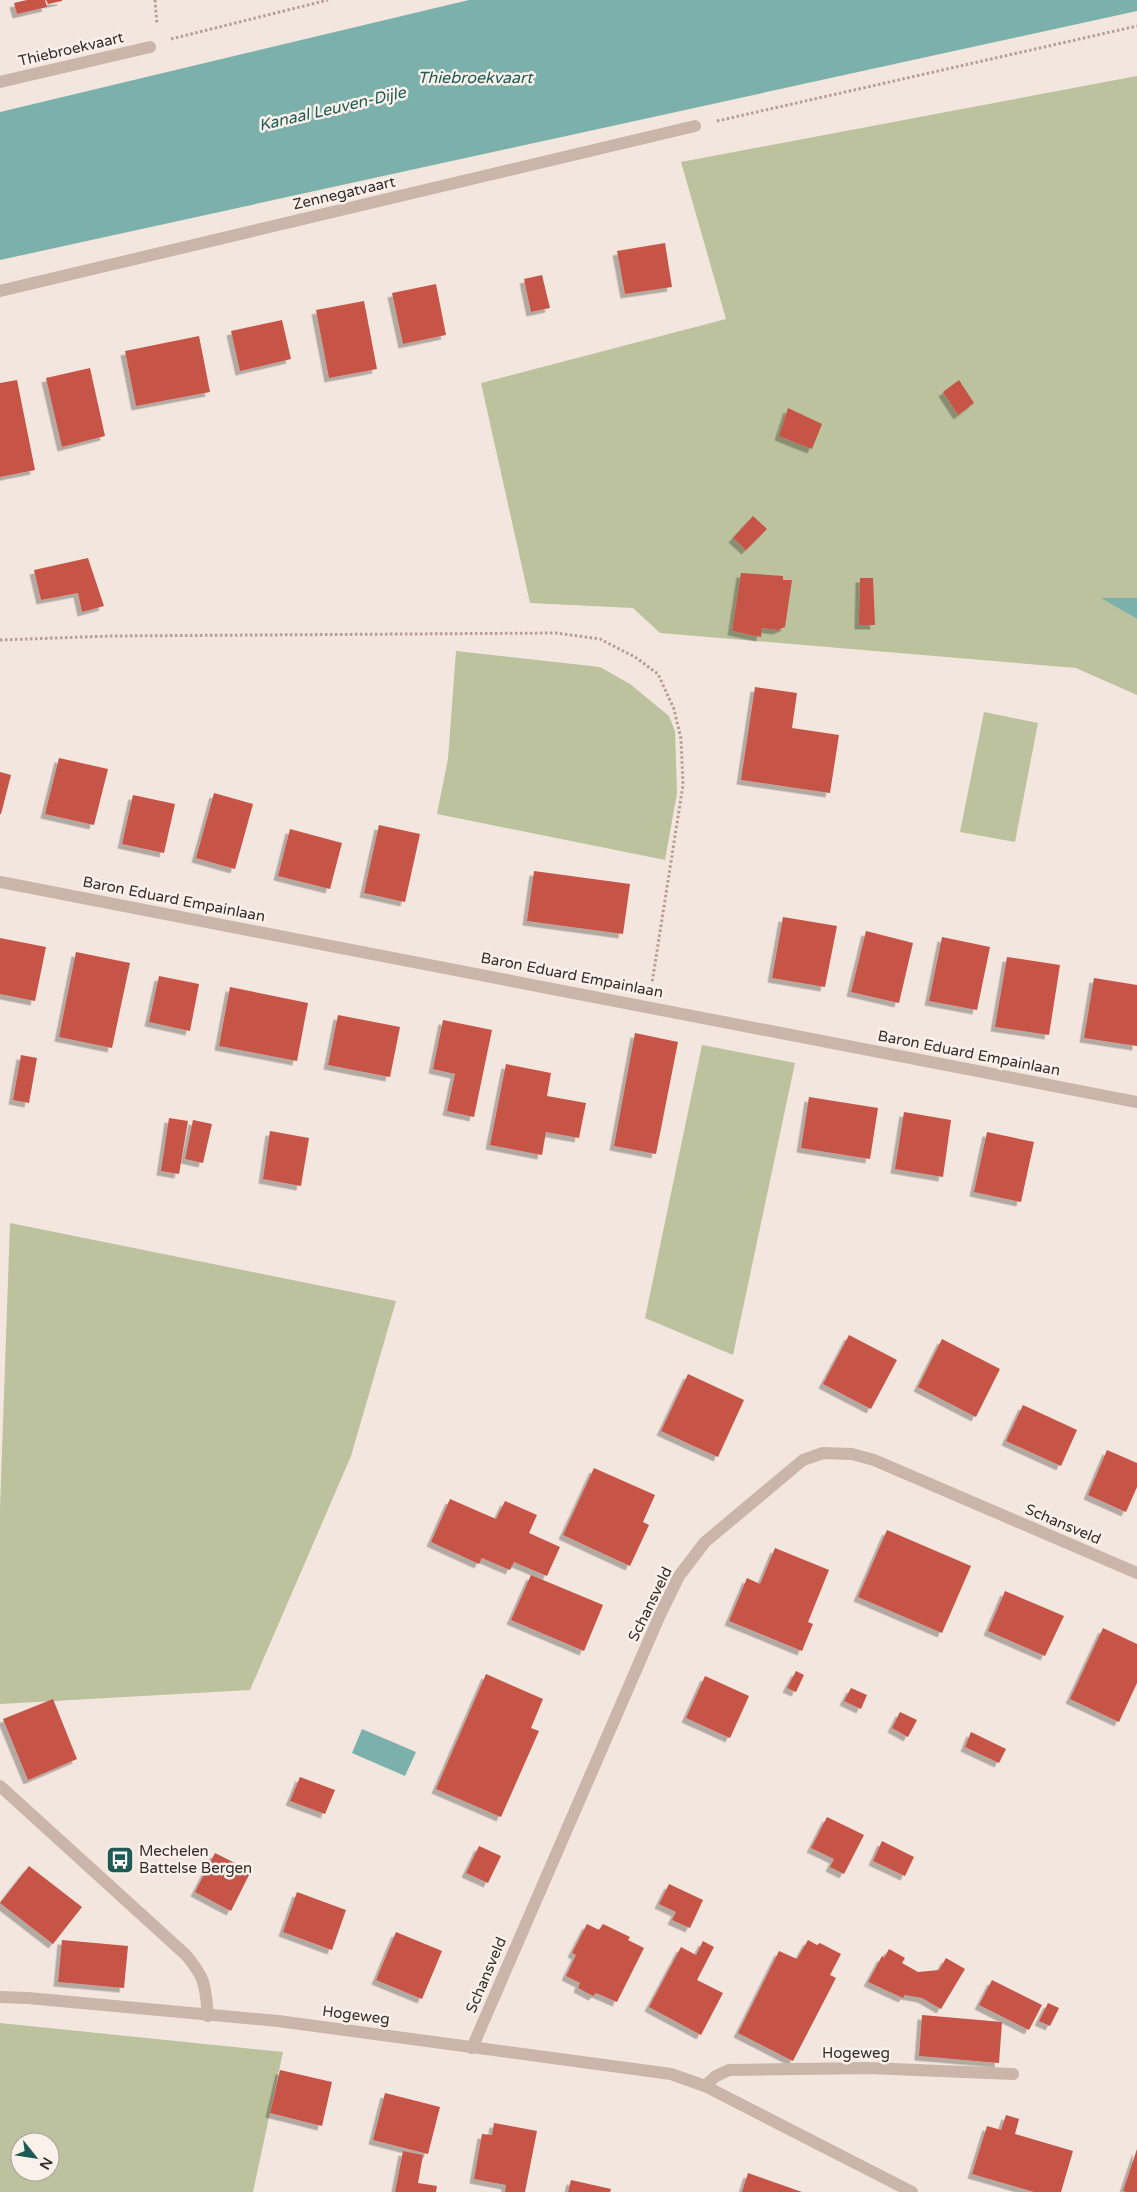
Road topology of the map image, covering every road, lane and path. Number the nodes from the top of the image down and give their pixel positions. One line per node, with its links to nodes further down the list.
1 (155, 0): 4 (path)
2 (328, 0): 4 (path)
3 (1137, 26): 6 (path)
4 (154, 45): 5 (street, Thiebroekvaart)
5 (0, 82)
6 (695, 126): 7 (street, Zennegatvaart)
7 (0, 291)
8 (0, 640): 10 (path)
9 (0, 882): 10 (street, Baron Eduard Empainlaan)
10 (649, 1007): 11 (street, Baron Eduard Empainlaan)
11 (1137, 1102)
12 (1137, 1573): 16 (street, Schansveld)
13 (0, 1786): 15 (street)
14 (0, 1997): 15 (street, Hogeweg)
15 (208, 2016): 16 (street, Hogeweg)
16 (472, 2048): 18 (street, Hogeweg)
17 (1013, 2074): 18 (street, Hogeweg)
18 (706, 2086): 19 (street, Hogeweg)
19 (912, 2192)

